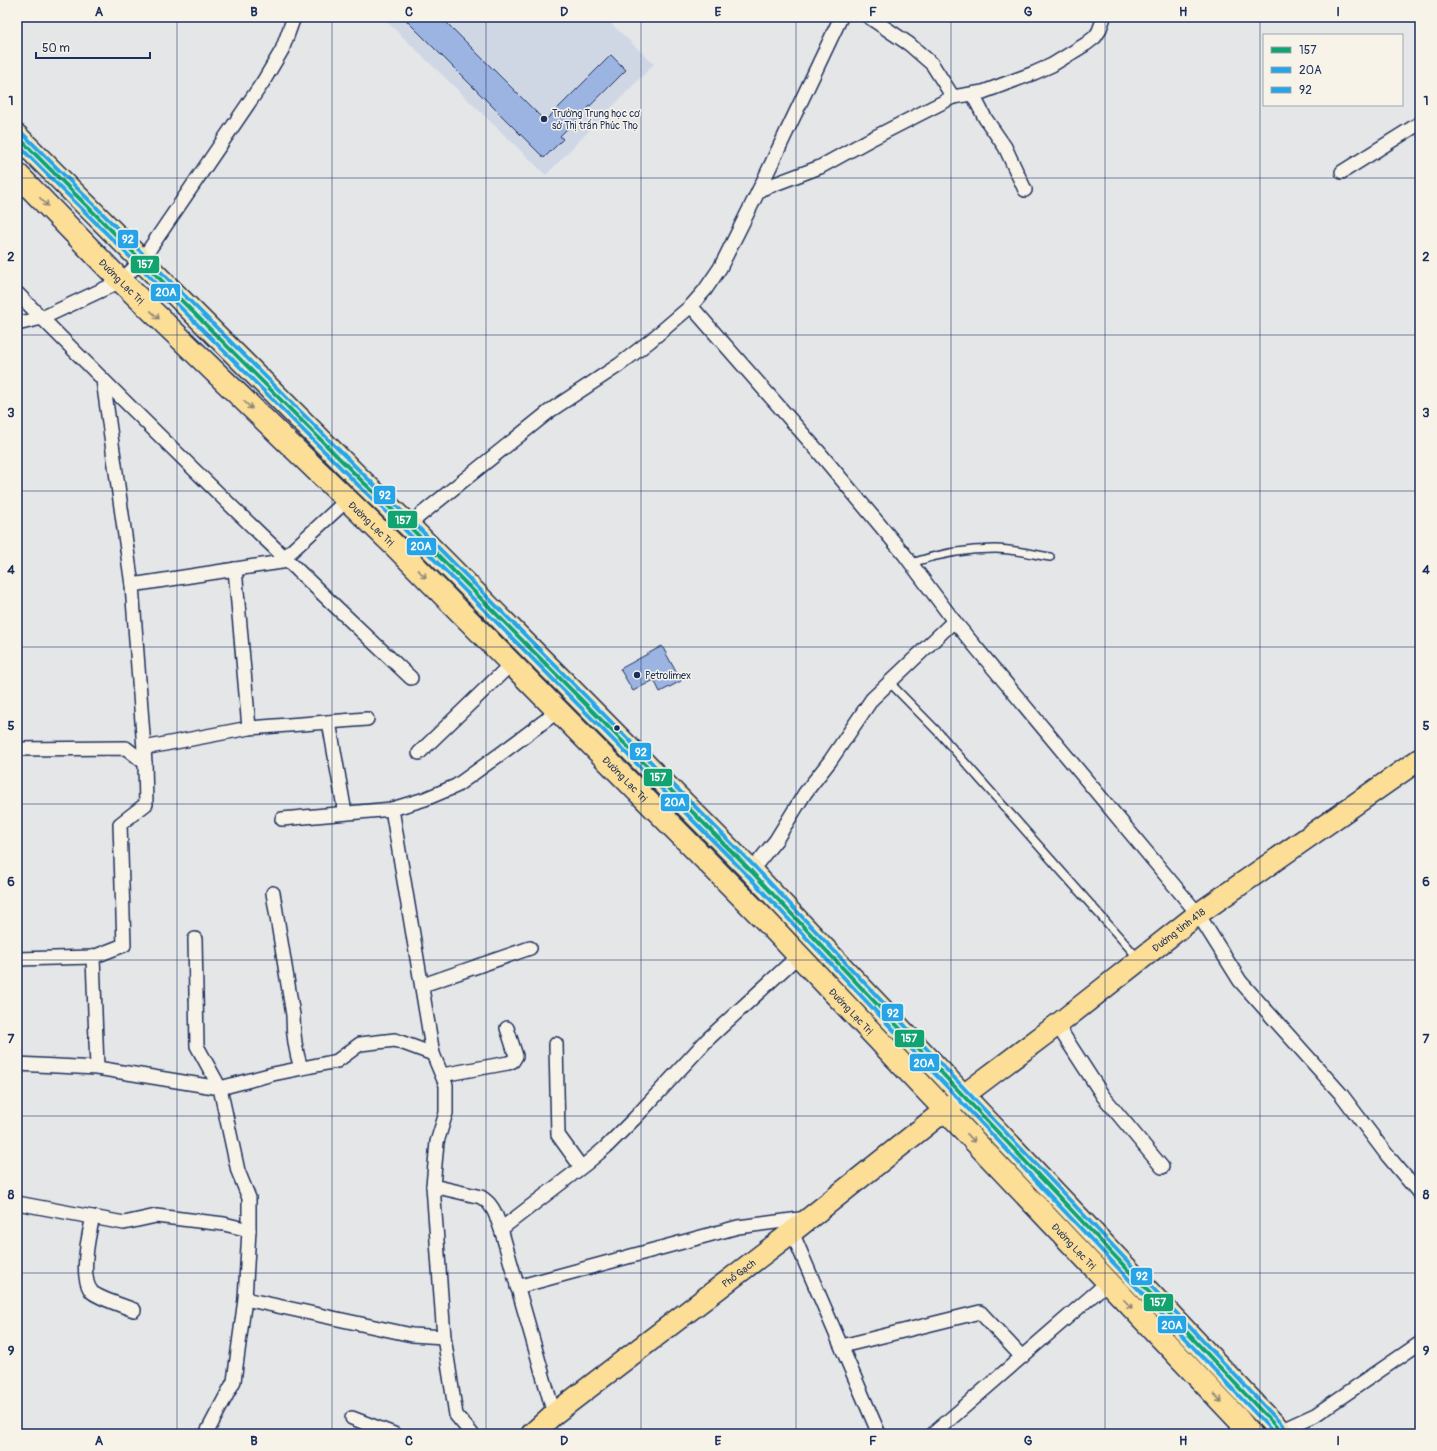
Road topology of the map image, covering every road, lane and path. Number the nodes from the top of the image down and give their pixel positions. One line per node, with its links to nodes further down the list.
1 (294, 17): 13 (street)
2 (841, 17): 11 (street)
3 (869, 17): 6 (street)
4 (1104, 17): 5 (street)
5 (973, 95): 6 (street); 12 (street)
6 (953, 97): 11 (street)
7 (1420, 123): 9 (street)
8 (17, 136): 13 (highway)
9 (1342, 172)
10 (17, 174): 14 (highway, Đường Lạc Trị, one-way to 14)
11 (760, 190): 16 (street)
12 (1025, 190)
13 (142, 260): 14 (street); 21 (highway)
14 (121, 281): 17 (street); 20 (highway, Đường Lạc Trị, one-way to 20)
15 (17, 293): 17 (street)
16 (691, 306): 21 (street); 24 (street)
17 (42, 318): 18 (street); 19 (street)
18 (17, 324)
19 (103, 380): 23 (street); 26 (street)
20 (347, 500): 23 (street); 28 (highway, Đường Lạc Trị, one-way to 28)
21 (408, 524): 43 (highway)
22 (1050, 557): 24 (lane)
23 (286, 560): 25 (street); 29 (street)
24 (910, 563): 27 (street)
25 (235, 569): 26 (street); 34 (street)
26 (132, 585): 35 (street)
27 (954, 621): 30 (street); 45 (street)
28 (511, 664): 31 (highway, Đường Lạc Trị); 37 (street)
29 (411, 678)
30 (889, 682): 43 (street); 51 (lane)
31 (558, 711): 40 (street); 49 (highway, Đường Lạc Trị)
32 (367, 719): 33 (street)
33 (329, 722): 34 (street); 41 (street)
34 (249, 728): 35 (street)
35 (144, 748): 39 (street)
36 (17, 750): 39 (street)
37 (420, 753)
38 (1420, 759): 45 (main road, Đường tỉnh 418)
39 (145, 763): 48 (street)
40 (392, 809): 41 (street); 52 (street)
41 (345, 813): 42 (street)
42 (282, 819)
43 (751, 871): 62 (highway)
44 (273, 893): 59 (street)
45 (1198, 914): 51 (main road, Đường tỉnh 418); 67 (street)
46 (195, 939): 61 (street)
47 (530, 948): 52 (street)
48 (93, 956): 50 (street); 58 (street)
49 (798, 956): 63 (highway, Đường Lạc Trị); 65 (street)
50 (17, 959)
51 (1139, 960): 53 (main road, Đường tỉnh 418)
52 (422, 986): 56 (street)
53 (1057, 1025): 62 (main road, Đường tỉnh 418); 64 (street)
54 (507, 1028): 60 (street)
55 (556, 1044): 65 (street)
56 (433, 1054): 59 (street); 60 (street)
57 (17, 1064): 58 (street)
58 (97, 1068): 61 (street)
59 (301, 1068): 61 (street)
60 (442, 1075): 66 (street)
61 (220, 1088): 72 (street)
62 (964, 1095): 63 (main road, Đường tỉnh 418); 84 (highway)
63 (944, 1110): 70 (main road, Phố Gạch); 74 (highway, Đường Lạc Trị, one-way to 74)
64 (1162, 1166)
65 (581, 1167): 71 (street)
66 (433, 1186): 71 (street); 78 (street)
67 (1420, 1194)
68 (17, 1203): 69 (street)
69 (93, 1216): 72 (street); 77 (street)
70 (810, 1218): 73 (main road, Phố Gạch); 75 (street)
71 (501, 1229): 75 (street)
72 (249, 1230): 76 (street)
73 (792, 1232): 80 (street); 83 (main road, Phố Gạch)
74 (1108, 1282): 81 (street); 90 (highway, Đường Lạc Trị, one-way to 90)
75 (518, 1287): 83 (street)
76 (245, 1299): 78 (street); 85 (street)
77 (134, 1310)
78 (444, 1336): 87 (street)
79 (1420, 1343): 84 (street)
80 (842, 1346): 81 (street); 88 (street)
81 (1022, 1357): 89 (street)
82 (352, 1418): 86 (street)
83 (542, 1427)
84 (1281, 1432)
85 (206, 1434)
86 (394, 1434)
87 (472, 1434)
88 (879, 1434)
89 (933, 1434)
90 (1250, 1434)

